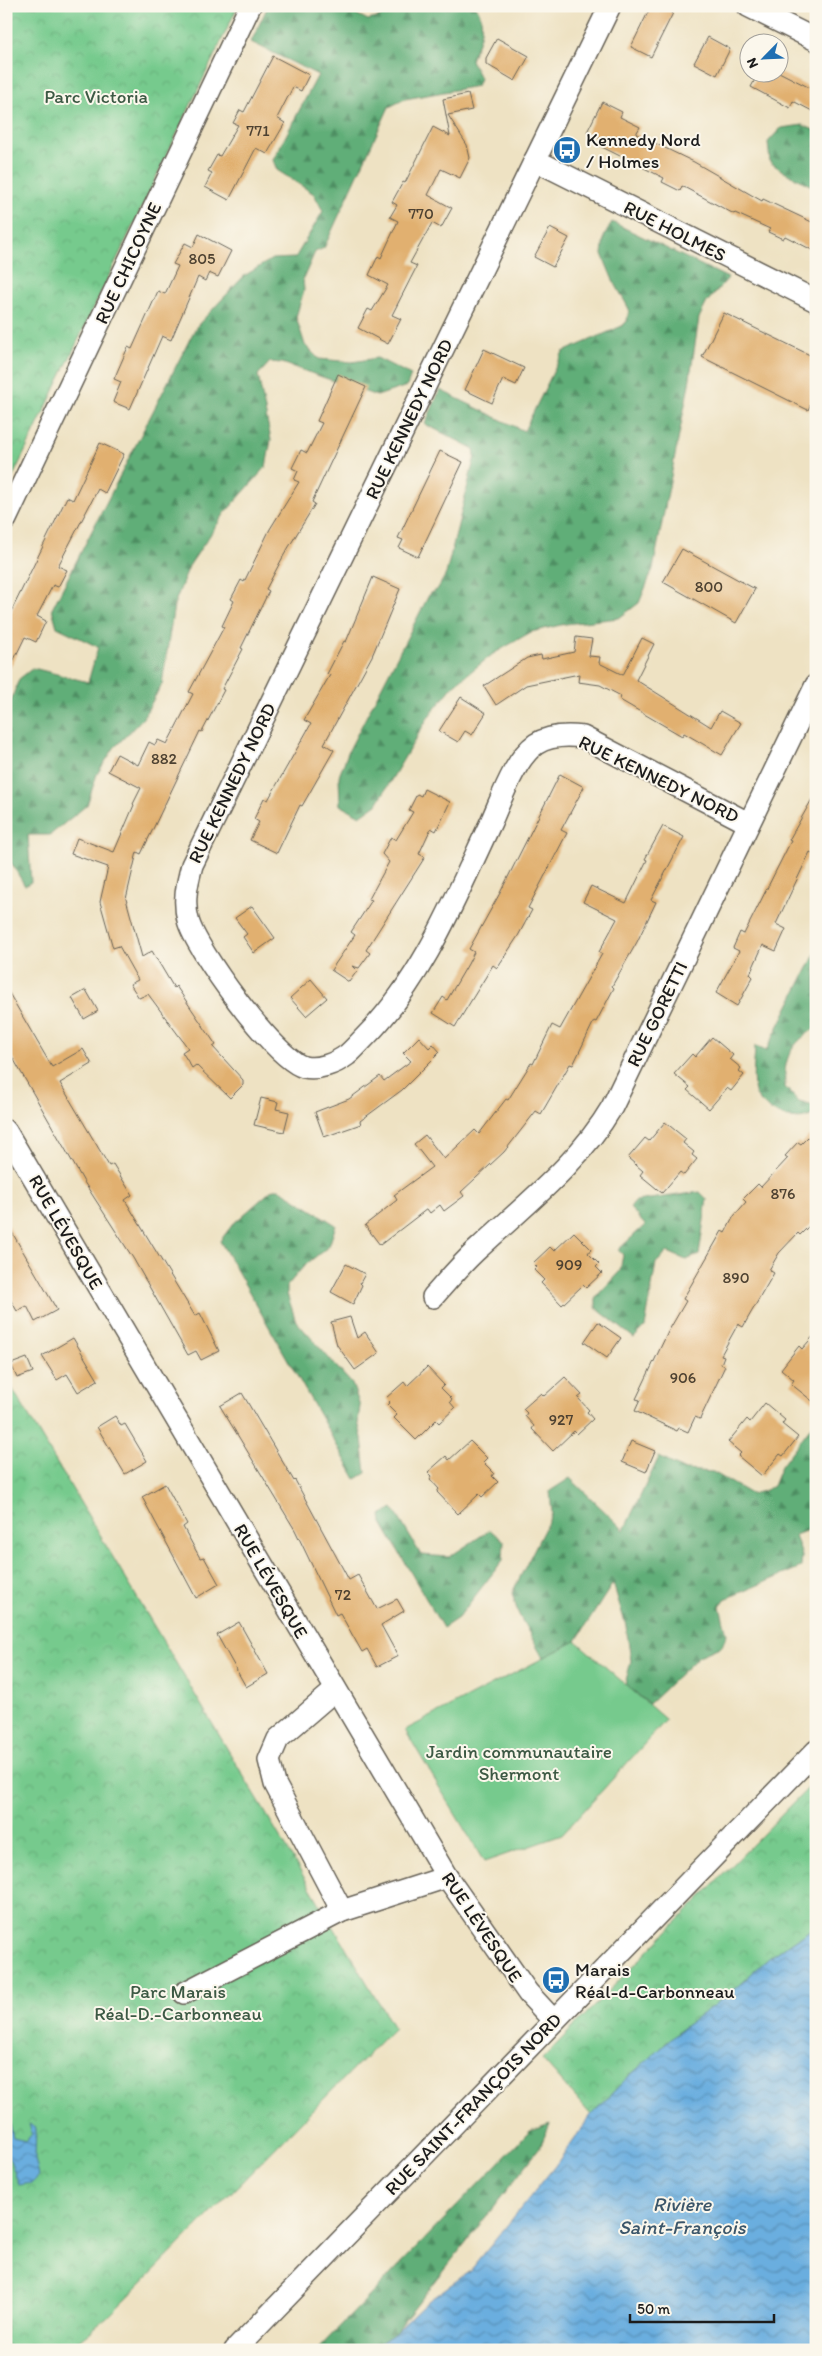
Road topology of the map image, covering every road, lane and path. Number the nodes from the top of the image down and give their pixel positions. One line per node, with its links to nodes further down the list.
1 (250, 6): 7 (street, RUE CHICOYNE)
2 (610, 6): 5 (street, RUE KENNEDY NORD)
3 (748, 6): 4 (street)
4 (816, 40)
5 (535, 160): 6 (street, RUE HOLMES); 9 (street, RUE KENNEDY NORD)
6 (816, 301)
7 (6, 519)
8 (816, 685): 9 (street, RUE GORETTI)
9 (748, 823): 11 (street, RUE GORETTI)
10 (6, 1131): 12 (street, RUE LÉVESQUE)
11 (433, 1297)
12 (335, 1690): 14 (street, RUE LÉVESQUE); 15 (street)
13 (816, 1751): 17 (street, RUE SAINT-FRANÇOIS NORD)
14 (447, 1877): 15 (street); 17 (street, RUE LÉVESQUE)
15 (342, 1910): 16 (street)
16 (184, 1993)
17 (553, 2020): 18 (street, RUE SAINT-FRANÇOIS NORD)
18 (235, 2350)

